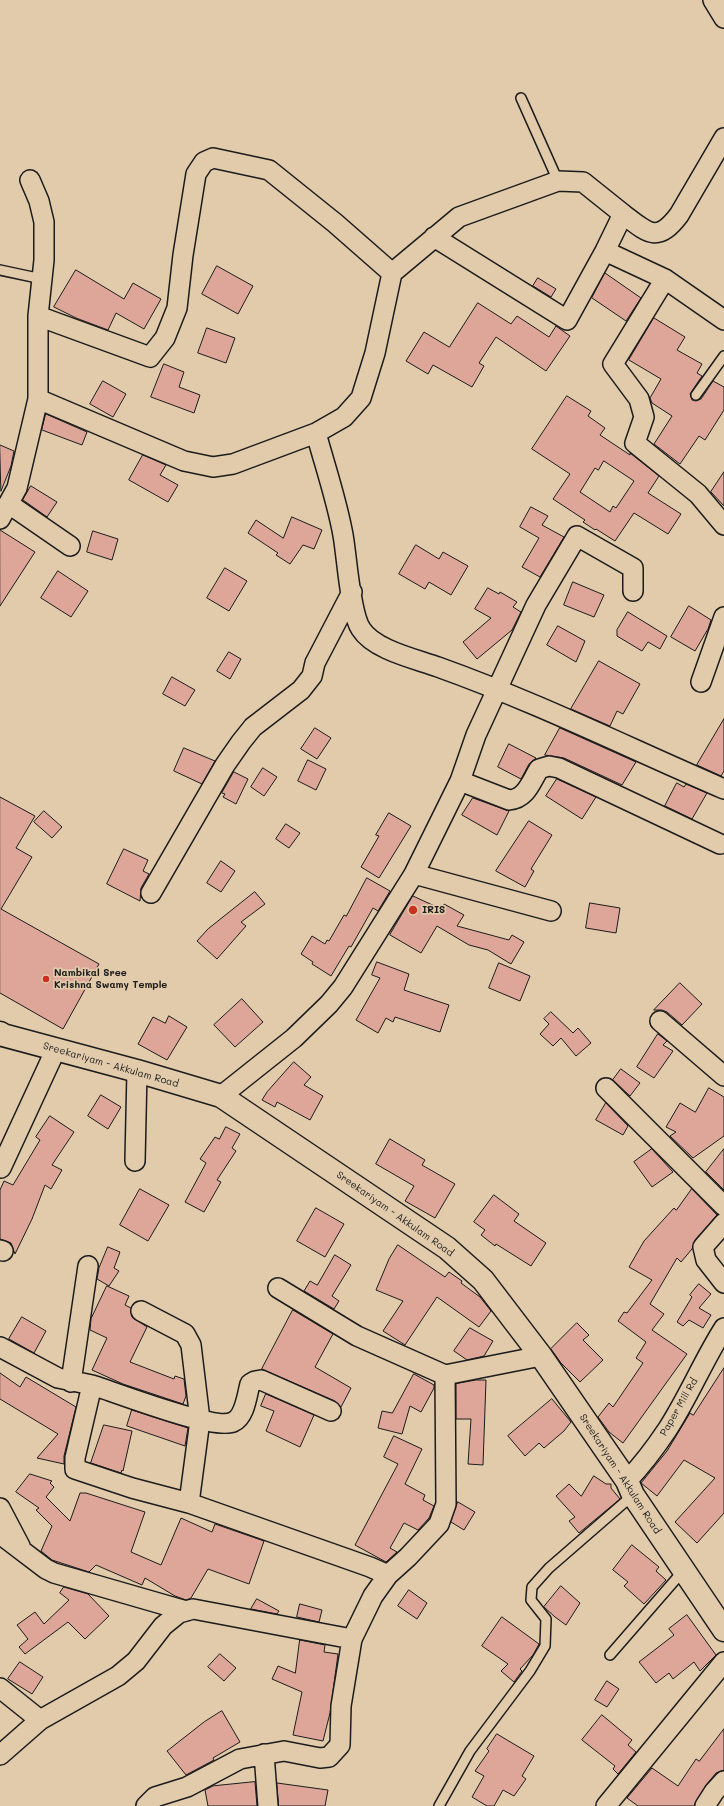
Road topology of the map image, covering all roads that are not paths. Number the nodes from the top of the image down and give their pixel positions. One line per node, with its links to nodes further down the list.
1 (713, 0): 2 (street)
2 (724, 18)
3 (521, 98): 6 (lane)
4 (724, 138): 7 (street)
5 (30, 180): 12 (street)
6 (558, 181): 7 (street); 8 (street)
7 (623, 214): 9 (street)
8 (434, 237): 9 (street); 11 (street)
9 (605, 251): 13 (street)
10 (0, 270): 12 (lane)
11 (392, 272): 14 (street); 19 (street)
12 (42, 279): 14 (street)
13 (665, 279): 15 (street); 21 (street)
14 (38, 316): 18 (street)
15 (724, 320)
16 (724, 356): 17 (lane)
17 (696, 395)
18 (38, 398): 19 (street); 20 (street)
19 (316, 433): 24 (street)
20 (3, 513): 22 (street)
21 (724, 525)
22 (70, 546)
23 (633, 591): 27 (street)
24 (352, 592): 27 (street); 32 (street)
25 (724, 617): 26 (street)
26 (701, 682)
27 (497, 689): 28 (street); 29 (street)
28 (460, 781): 30 (street); 31 (street)
29 (724, 789)
30 (720, 844)
31 (414, 874): 33 (street); 40 (street)
32 (151, 893)
33 (551, 911)
34 (660, 1022): 38 (street)
35 (1, 1036): 36 (main road, Sreekariyam - Akkulam Road)
36 (56, 1050): 37 (main road, Sreekariyam - Akkulam Road); 42 (street)
37 (137, 1071): 40 (main road, Sreekariyam - Akkulam Road); 41 (street)
38 (724, 1076)
39 (606, 1088): 43 (street)
40 (221, 1096): 51 (main road, Sreekariyam - Akkulam Road)
41 (135, 1161)
42 (1, 1168)
43 (724, 1206)
44 (724, 1223): 46 (street)
45 (88, 1266): 53 (street)
46 (724, 1283)
47 (278, 1288): 52 (street)
48 (141, 1310): 56 (street)
49 (724, 1328): 57 (street, Paper Mill Rd)
50 (0, 1347): 53 (street)
51 (541, 1356): 52 (street); 57 (main road, Sreekariyam - Akkulam Road)
52 (445, 1375): 63 (street)
53 (72, 1382): 54 (street)
54 (92, 1385): 56 (street); 58 (street)
55 (331, 1411): 56 (street)
56 (200, 1420): 58 (street)
57 (630, 1488): 62 (main road, Sreekariyam - Akkulam Road); 76 (lane)
58 (189, 1503): 63 (street)
59 (0, 1508): 61 (street)
60 (0, 1534): 61 (street)
61 (24, 1552): 64 (street)
62 (684, 1571): 65 (main road, Sreekariyam - Akkulam Road); 67 (lane)
63 (388, 1575): 66 (street)
64 (186, 1611): 66 (street); 70 (street)
65 (724, 1630)
66 (352, 1639): 72 (street)
67 (610, 1655)
68 (724, 1662): 77 (street)
69 (0, 1688): 70 (street)
70 (40, 1720): 71 (street)
71 (0, 1754)
72 (264, 1754): 74 (street); 75 (street)
73 (724, 1781): 78 (street)
74 (146, 1806)
75 (268, 1806)
76 (439, 1806)
77 (606, 1806)
78 (705, 1806)

